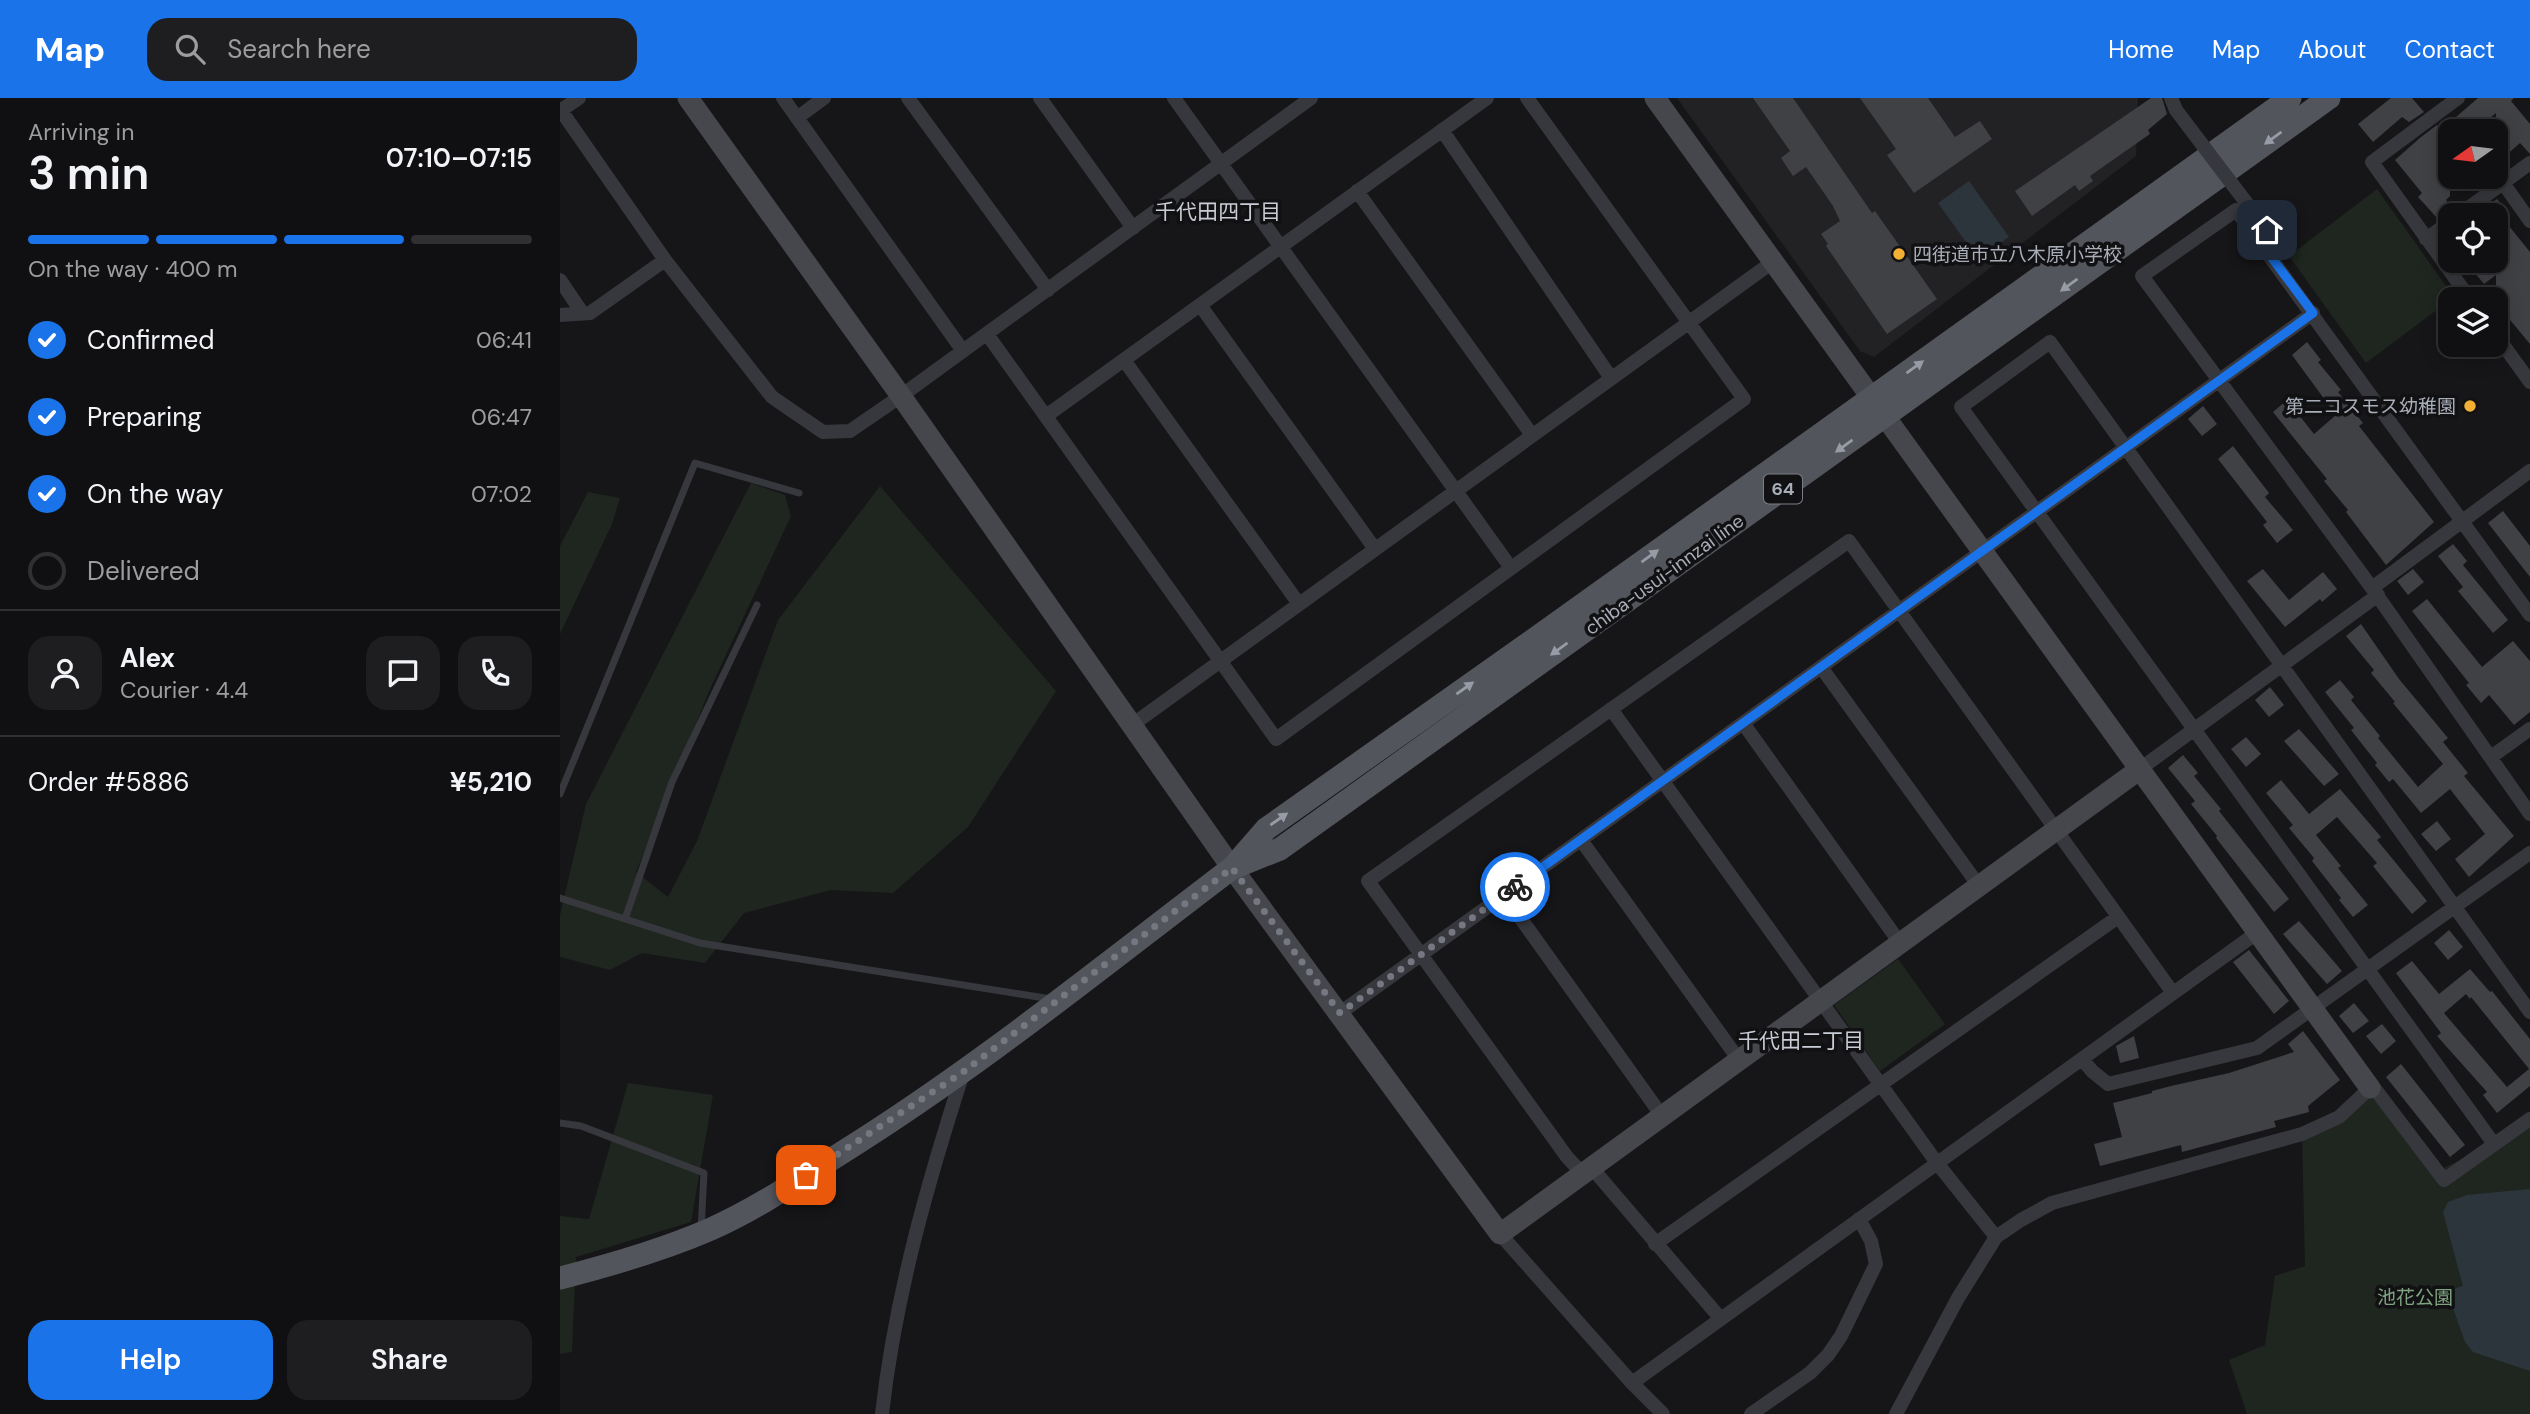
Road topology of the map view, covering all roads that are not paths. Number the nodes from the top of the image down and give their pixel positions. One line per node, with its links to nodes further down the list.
1 (579, 98): 16 (street)
2 (688, 98): 49 (street)
3 (783, 98): 17 (street)
4 (824, 98): 17 (street)
5 (908, 98): 36 (street)
6 (1040, 98): 27 (street)
7 (1174, 98): 19 (street)
8 (1487, 98): 18 (street)
9 (1527, 98): 41 (street)
10 (1655, 98): 33 (street)
11 (2171, 98): 31 (street, bridge)
12 (2290, 98): 50 (main road, chiba-usui-innzai line / 64, one-way to 12)
13 (2329, 98): 50 (main road, chiba-usui-innzai line / 64, one-way to 50)
14 (2458, 98): 29 (street)
15 (1309, 99): 19 (street)
16 (560, 110): 32 (street)
17 (797, 118): 43 (street)
18 (1442, 130): 24 (street); 46 (street)
19 (1222, 163): 27 (street); 30 (street)
20 (2530, 163): 21 (street)
21 (2508, 179)
22 (2495, 189): 25 (street)
23 (2507, 189): 26 (street)
24 (1357, 191): 30 (street); 52 (street)
25 (2476, 203)
26 (2530, 221)
27 (1133, 228): 36 (street)
28 (2438, 230): 29 (street)
29 (2426, 239): 35 (street)
30 (1281, 246): 37 (street); 55 (street)
31 (2269, 254): 38 (street); 47 (street)
32 (665, 260): 39 (street); 49 (street)
33 (1774, 261): 41 (street); 50 (street)
34 (560, 280): 39 (street)
35 (2461, 287)
36 (1048, 290): 42 (street)
37 (1200, 305): 45 (street); 59 (street)
38 (2313, 313): 47 (street); 58 (street)
39 (583, 314): 40 (street)
40 (560, 315)
41 (1689, 322): 46 (street); 61 (street)
42 (987, 334): 43 (street); 51 (street)
43 (963, 351): 49 (street)
44 (2508, 352): 48 (street)
45 (1124, 360): 51 (street); 63 (street)
46 (1611, 378): 52 (street)
47 (2219, 381): 53 (street); 62 (street)
48 (2530, 383)
49 (901, 397): 72 (street)
50 (1879, 407): 60 (street); 83 (main road, chiba-usui-innzai line / 64)
51 (1046, 416): 67 (street)
52 (1532, 436): 55 (street)
53 (2126, 448): 57 (street); 57 (street); 68 (street)
54 (2530, 471): 58 (street)
55 (1456, 491): 59 (street); 61 (street)
56 (799, 493): 78 (lane)
57 (2037, 512): 60 (street); 73 (street)
58 (2462, 521): 62 (street); 66 (street)
59 (1375, 549): 63 (street)
60 (1983, 551): 65 (street); 76 (street)
61 (1511, 568): 67 (street)
62 (2375, 592): 68 (street); 75 (street)
63 (1299, 604): 67 (street)
64 (757, 605): 89 (lane)
65 (1899, 611): 69 (street); 70 (street); 80 (street)
66 (2530, 615)
67 (1220, 661): 72 (street)
68 (2282, 665): 73 (street); 87 (street)
69 (1821, 667): 71 (street); 84 (street)
70 (1611, 709): 77 (street); 92 (street)
71 (1743, 723): 77 (street); 91 (street)
72 (1132, 725): 83 (street)
73 (2194, 729): 76 (street); 93 (street)
74 (2530, 729): 75 (street)
75 (2491, 757): 79 (street)
76 (2140, 769): 80 (street); 90 (street)
77 (1662, 781): 81 (street); 96 (street)
78 (560, 794)
79 (2530, 814)
80 (2056, 830): 84 (street); 88 (street)
81 (1581, 840): 85 (street); 101 (street)
82 (2530, 853): 87 (street)
83 (1232, 868): 95 (main road, chiba-usui-innzai line / 64); 99 (street)
84 (1979, 886): 91 (street)
85 (1504, 895): 92 (street); 105 (street)
86 (560, 898): 89 (lane)
87 (2455, 907): 93 (street); 98 (street)
88 (2118, 917): 94 (street); 103 (street)
89 (625, 919): 95 (lane)
90 (2258, 932): 94 (street); 97 (street)
91 (1900, 943): 96 (street)
92 (1421, 955): 99 (street); 110 (street)
93 (2368, 970): 97 (street); 108 (street)
94 (2173, 993): 100 (street)
95 (1058, 1000): 102 (main road, chiba-usui-innzai line / 64)
96 (1821, 1001): 101 (street); 103 (street)
97 (2314, 1010): 100 (street); 104 (street)
98 (2530, 1012)
99 (1340, 1013): 113 (street)
100 (2082, 1059): 109 (street)
101 (1739, 1060): 105 (street)
102 (963, 1072): 112 (main road, chiba-usui-innzai line / 64); 119 (street)
103 (1881, 1085): 109 (street); 115 (street)
104 (2370, 1088): 108 (street); 114 (street)
105 (1662, 1116): 110 (street)
106 (2530, 1119): 108 (street)
107 (560, 1123): 112 (lane)
108 (2494, 1144)
109 (1937, 1163): 111 (street); 114 (street)
110 (1587, 1171): 113 (street); 115 (street)
111 (1859, 1219): 117 (street); 121 (street)
112 (701, 1233): 116 (main road, chiba-usui-innzai line / 64)
113 (1500, 1234): 118 (street)
114 (1996, 1237): 122 (street)
115 (1655, 1244): 117 (street)
116 (560, 1278)
117 (1720, 1319): 118 (street)
118 (1632, 1383): 120 (street)
119 (882, 1414)
120 (1663, 1414)
121 (1751, 1414)
122 (1896, 1414)

